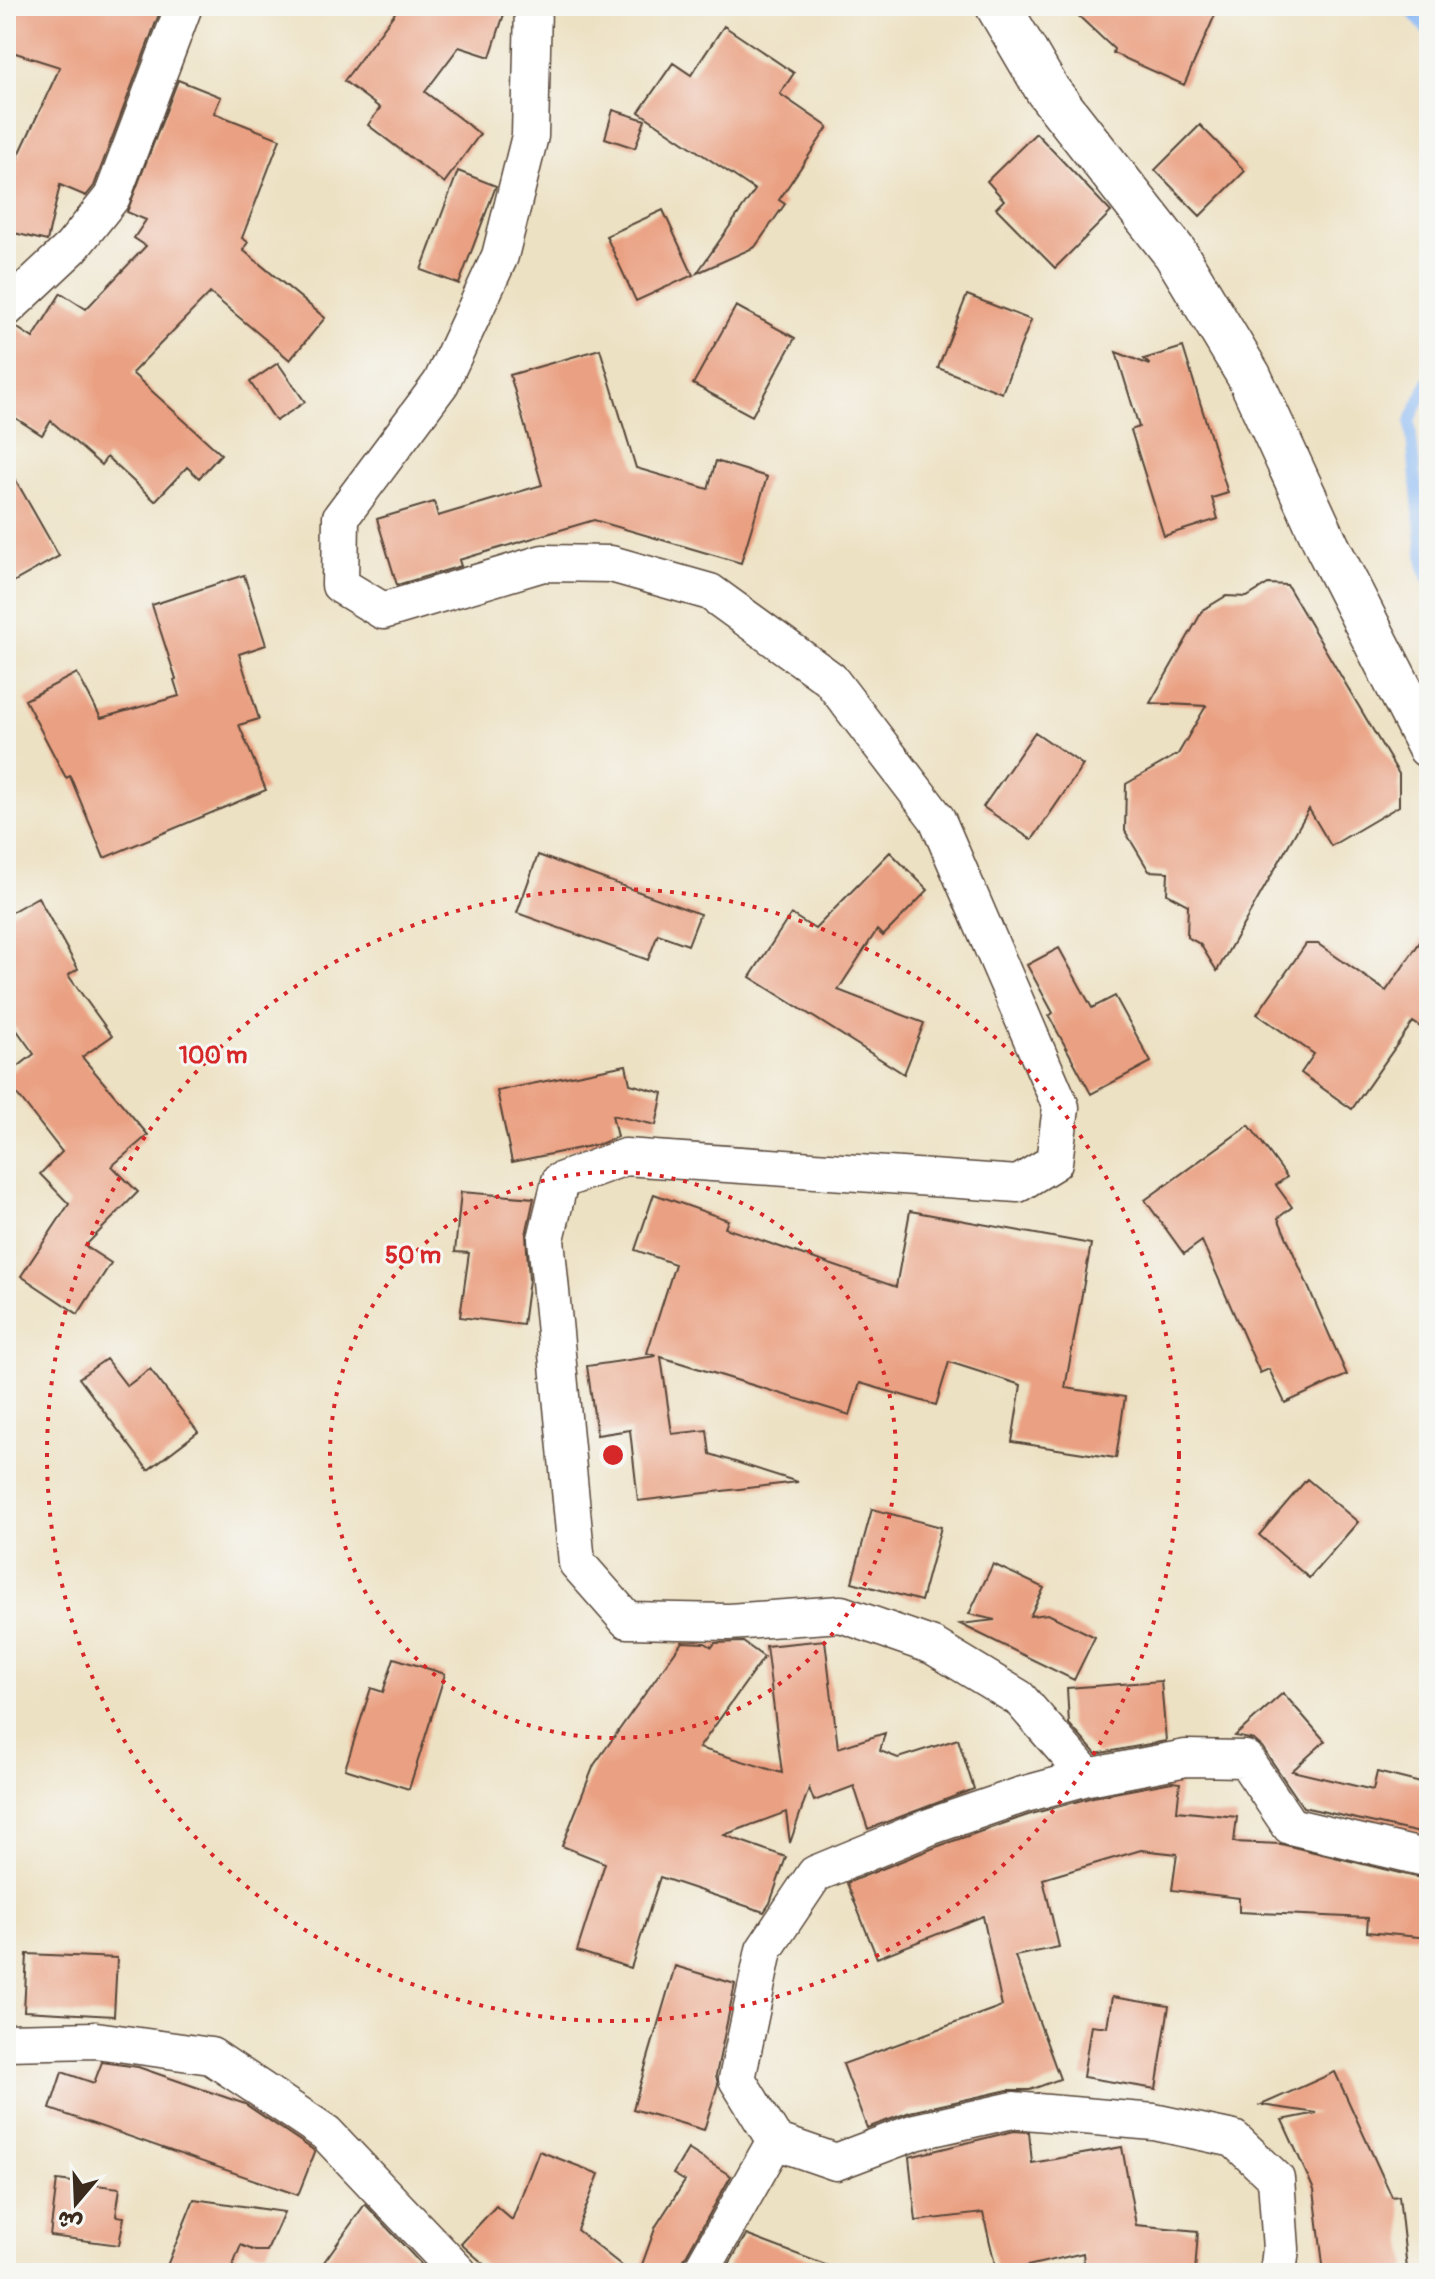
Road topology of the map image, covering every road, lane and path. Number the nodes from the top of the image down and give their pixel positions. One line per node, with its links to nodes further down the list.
1 (184, 6): 4 (street)
2 (533, 6): 6 (street)
3 (998, 6): 5 (street)
4 (6, 309)
5 (1429, 746)
6 (1088, 1777): 7 (street); 9 (street)
7 (1429, 1856)
8 (6, 2042): 10 (street)
9 (775, 2141): 11 (street); 12 (street)
10 (459, 2273)
11 (700, 2273)
12 (1278, 2273)

